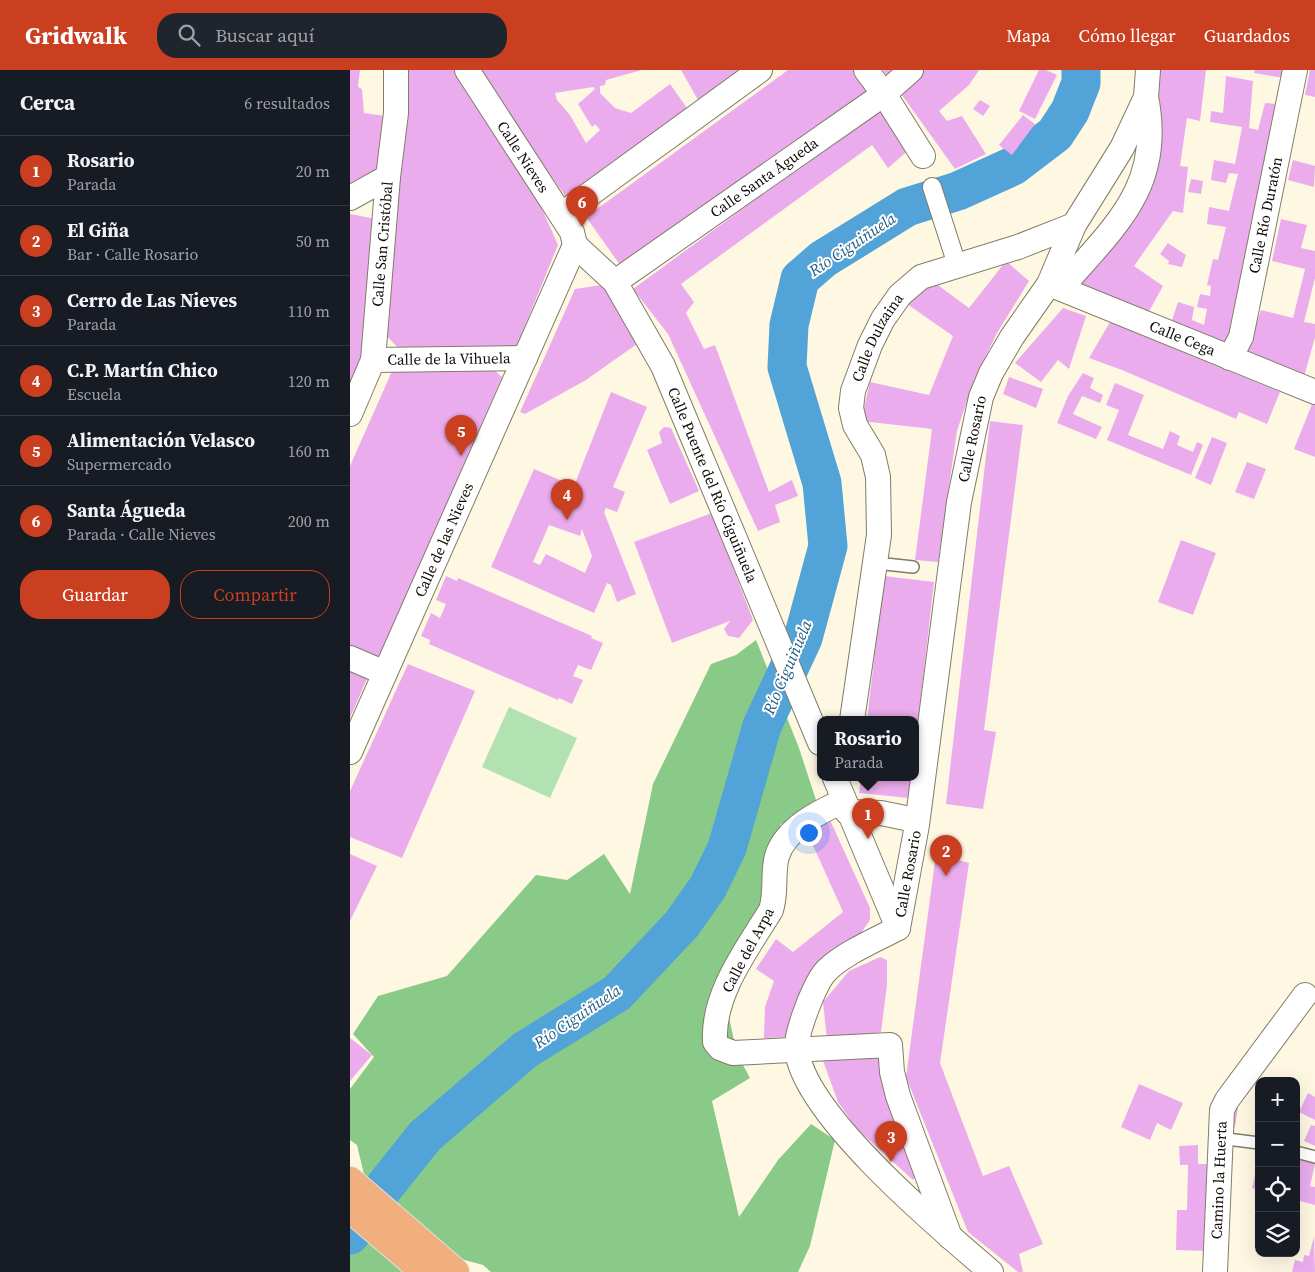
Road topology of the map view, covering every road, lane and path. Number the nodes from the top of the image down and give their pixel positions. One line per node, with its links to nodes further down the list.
1 (396, 70): 11 (street, Calle San Cristóbal)
2 (467, 70): 14 (street, Calle Nieves)
3 (760, 70): 14 (street)
4 (866, 70): 8 (street)
5 (911, 70): 8 (street, Calle Santa Águeda)
6 (1148, 70): 9 (street, Calle Rosario)
7 (1295, 70): 21 (street, Calle Río Duratón)
8 (884, 94): 10 (street); 18 (street, Calle Santa Águeda)
9 (1146, 97): 15 (street, Calle Rosario); 19 (street, Calle Rosario)
10 (923, 156)
11 (388, 177): 13 (street); 22 (street, Calle San Cristóbal)
12 (932, 187): 17 (street)
13 (350, 198)
14 (561, 216): 16 (street, Calle Nieves)
15 (1074, 225): 17 (street, Calle Dulzaina); 19 (street, Calle Rosario)
16 (575, 245): 18 (street, Calle Puente del Río Ciguiñuela); 20 (street, Calle de las Nieves)
17 (957, 265): 25 (street, Calle Dulzaina)
18 (615, 282): 30 (street, Calle Puente del Río Ciguiñuela)
19 (1055, 286): 21 (street, Calle Cega); 33 (street, Calle Rosario)
20 (525, 358): 22 (street, Calle de la Vihuela); 28 (street, Calle de las Nieves)
21 (1230, 358): 23 (street, Calle Cega)
22 (373, 360): 24 (street, Calle San Cristóbal)
23 (1315, 392)
24 (350, 414)
25 (876, 563): 26 (lane); 29 (street, Calle Dulzaina)
26 (913, 567)
27 (350, 658): 28 (street)
28 (385, 674): 31 (street, Calle de las Nieves)
29 (853, 716)
30 (817, 735)
31 (350, 752)
32 (840, 790): 33 (street, Calle Rosario); 34 (street); 36 (street, Calle del Arpa)
33 (916, 820): 34 (street, Calle Rosario)
34 (898, 928): 36 (street)
35 (1305, 994): 37 (street, Camino la Huerta)
36 (797, 1050): 42 (street); 42 (street, Calle del Arpa)
37 (1219, 1138): 38 (lane); 46 (street, Camino la Huerta)
38 (1255, 1142)
39 (1300, 1153): 40 (lane)
40 (1315, 1157)
41 (351, 1191): 43 (main road); 44 (main road)
42 (950, 1237): 45 (street)
43 (425, 1272)
44 (455, 1272)
45 (992, 1272)
46 (1215, 1272)

